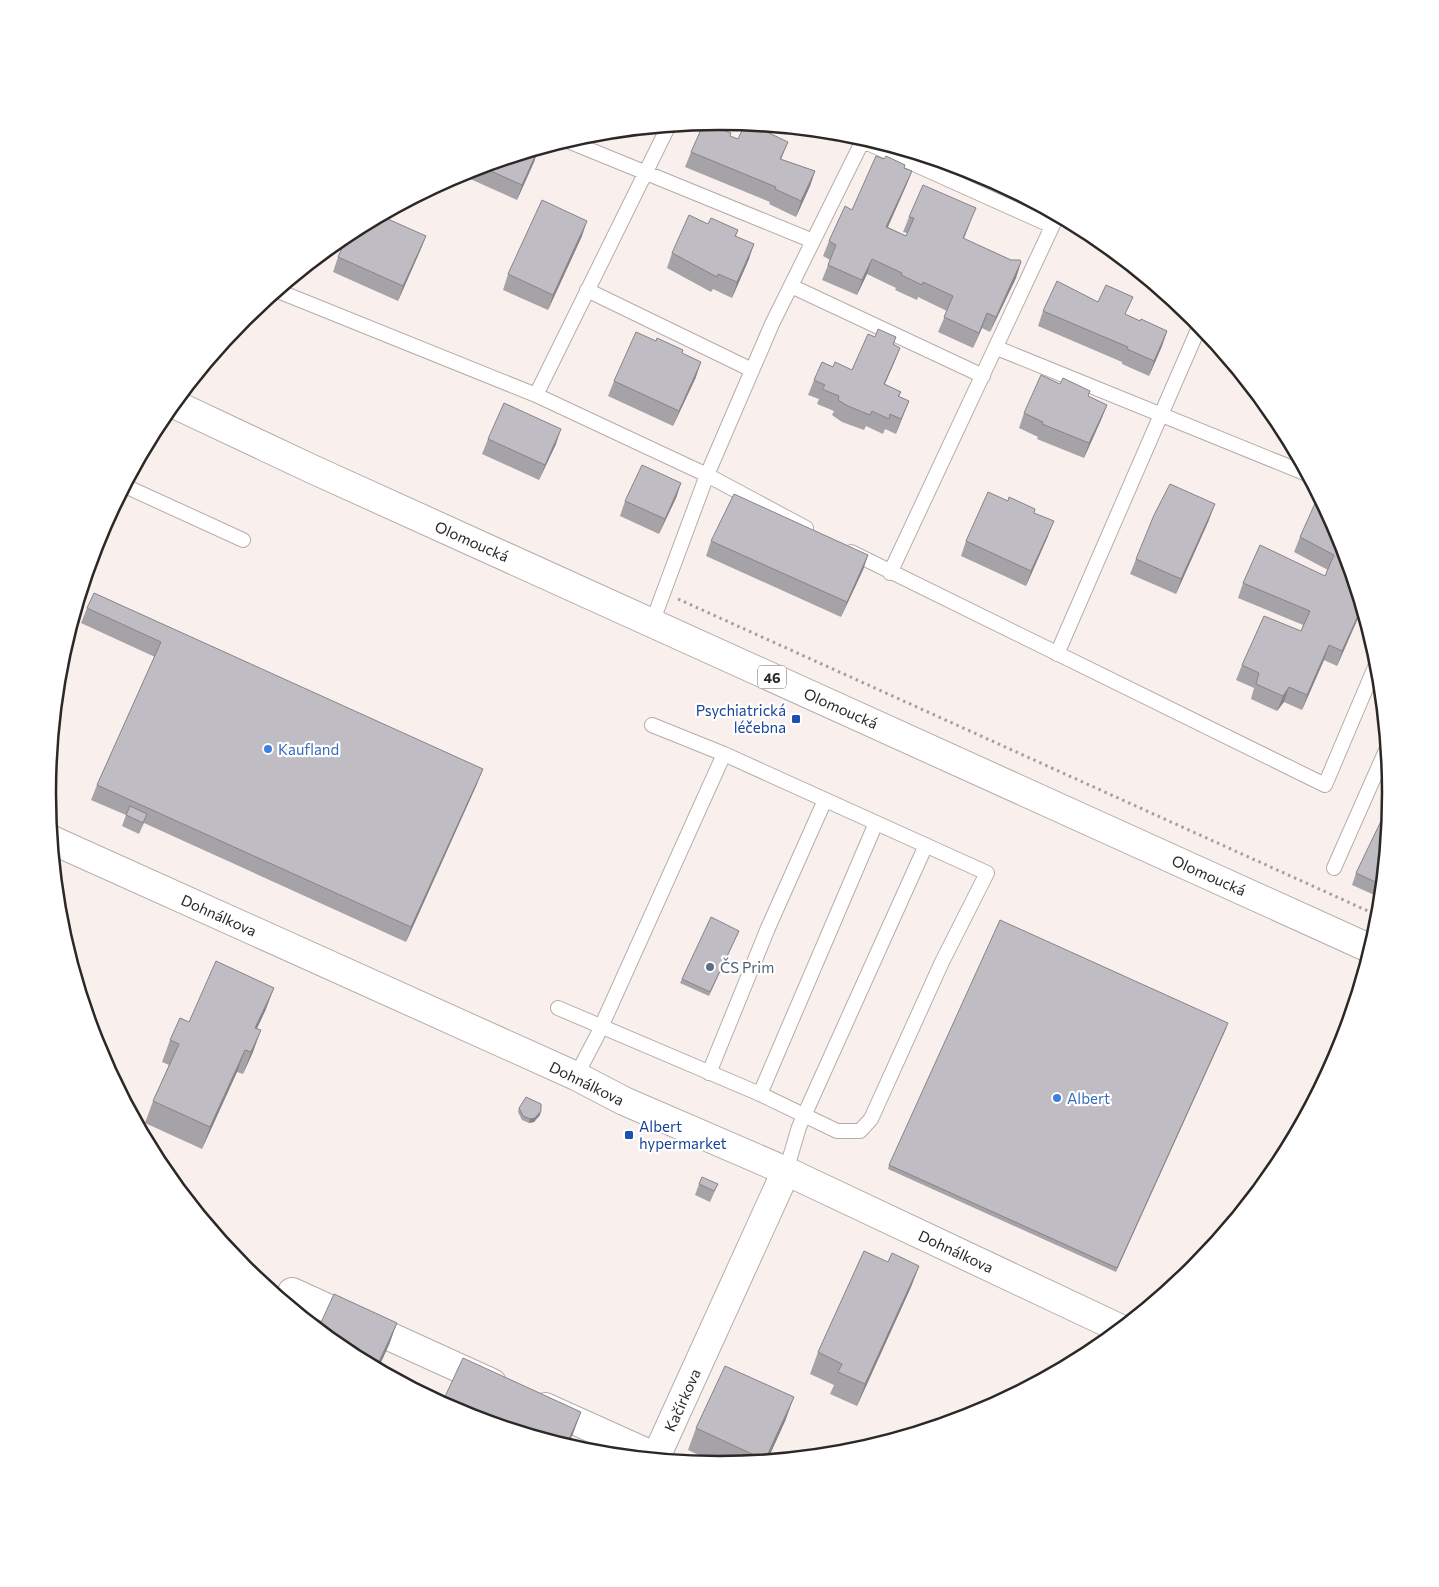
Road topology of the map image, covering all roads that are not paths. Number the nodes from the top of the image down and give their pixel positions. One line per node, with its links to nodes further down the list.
1 (665, 133): 5 (lane)
2 (579, 146): 5 (lane)
3 (860, 146): 8 (lane)
4 (900, 155): 6 (lane)
5 (645, 172): 8 (lane); 10 (lane)
6 (1053, 220)
7 (1055, 221): 13 (lane)
8 (813, 241): 9 (lane)
9 (791, 286): 14 (lane); 15 (lane)
10 (587, 290): 14 (lane); 16 (lane)
11 (285, 293): 16 (lane)
12 (1196, 333): 18 (lane)
13 (996, 348): 15 (lane); 18 (lane)
14 (752, 370): 20 (lane)
15 (983, 376): 25 (lane)
16 (536, 395): 20 (lane)
17 (181, 407): 26 (street, Olomoucká / 46)
18 (1160, 414): 19 (lane); 27 (lane)
19 (1298, 471)
20 (707, 475): 22 (lane); 26 (lane)
21 (131, 488): 23 (lane)
22 (821, 536)
23 (243, 540)
24 (838, 545): 25 (lane)
25 (890, 573): 27 (lane)
26 (652, 623): 37 (street, Olomoucká / 46)
27 (1057, 654): 28 (lane)
28 (1372, 675)
29 (652, 725): 30 (lane)
30 (724, 754): 32 (lane); 39 (lane)
31 (1381, 761): 36 (lane)
32 (825, 800): 33 (lane); 40 (lane)
33 (876, 823): 35 (lane); 42 (lane)
34 (59, 843): 41 (street, Dohnálkova)
35 (926, 846): 43 (lane); 43 (lane)
36 (1334, 868)
37 (1365, 946)
38 (558, 1008): 39 (lane)
39 (602, 1026): 40 (lane); 41 (lane)
40 (709, 1073): 42 (lane)
41 (576, 1076): 44 (street, Dohnálkova)
42 (760, 1094): 43 (lane)
43 (805, 1115): 44 (lane)
44 (786, 1171): 46 (street, Dohnálkova); 48 (street, Kačírkova)
45 (292, 1292): 47 (street, Kačírkova)
46 (1115, 1326)
47 (645, 1452)
48 (658, 1453)

